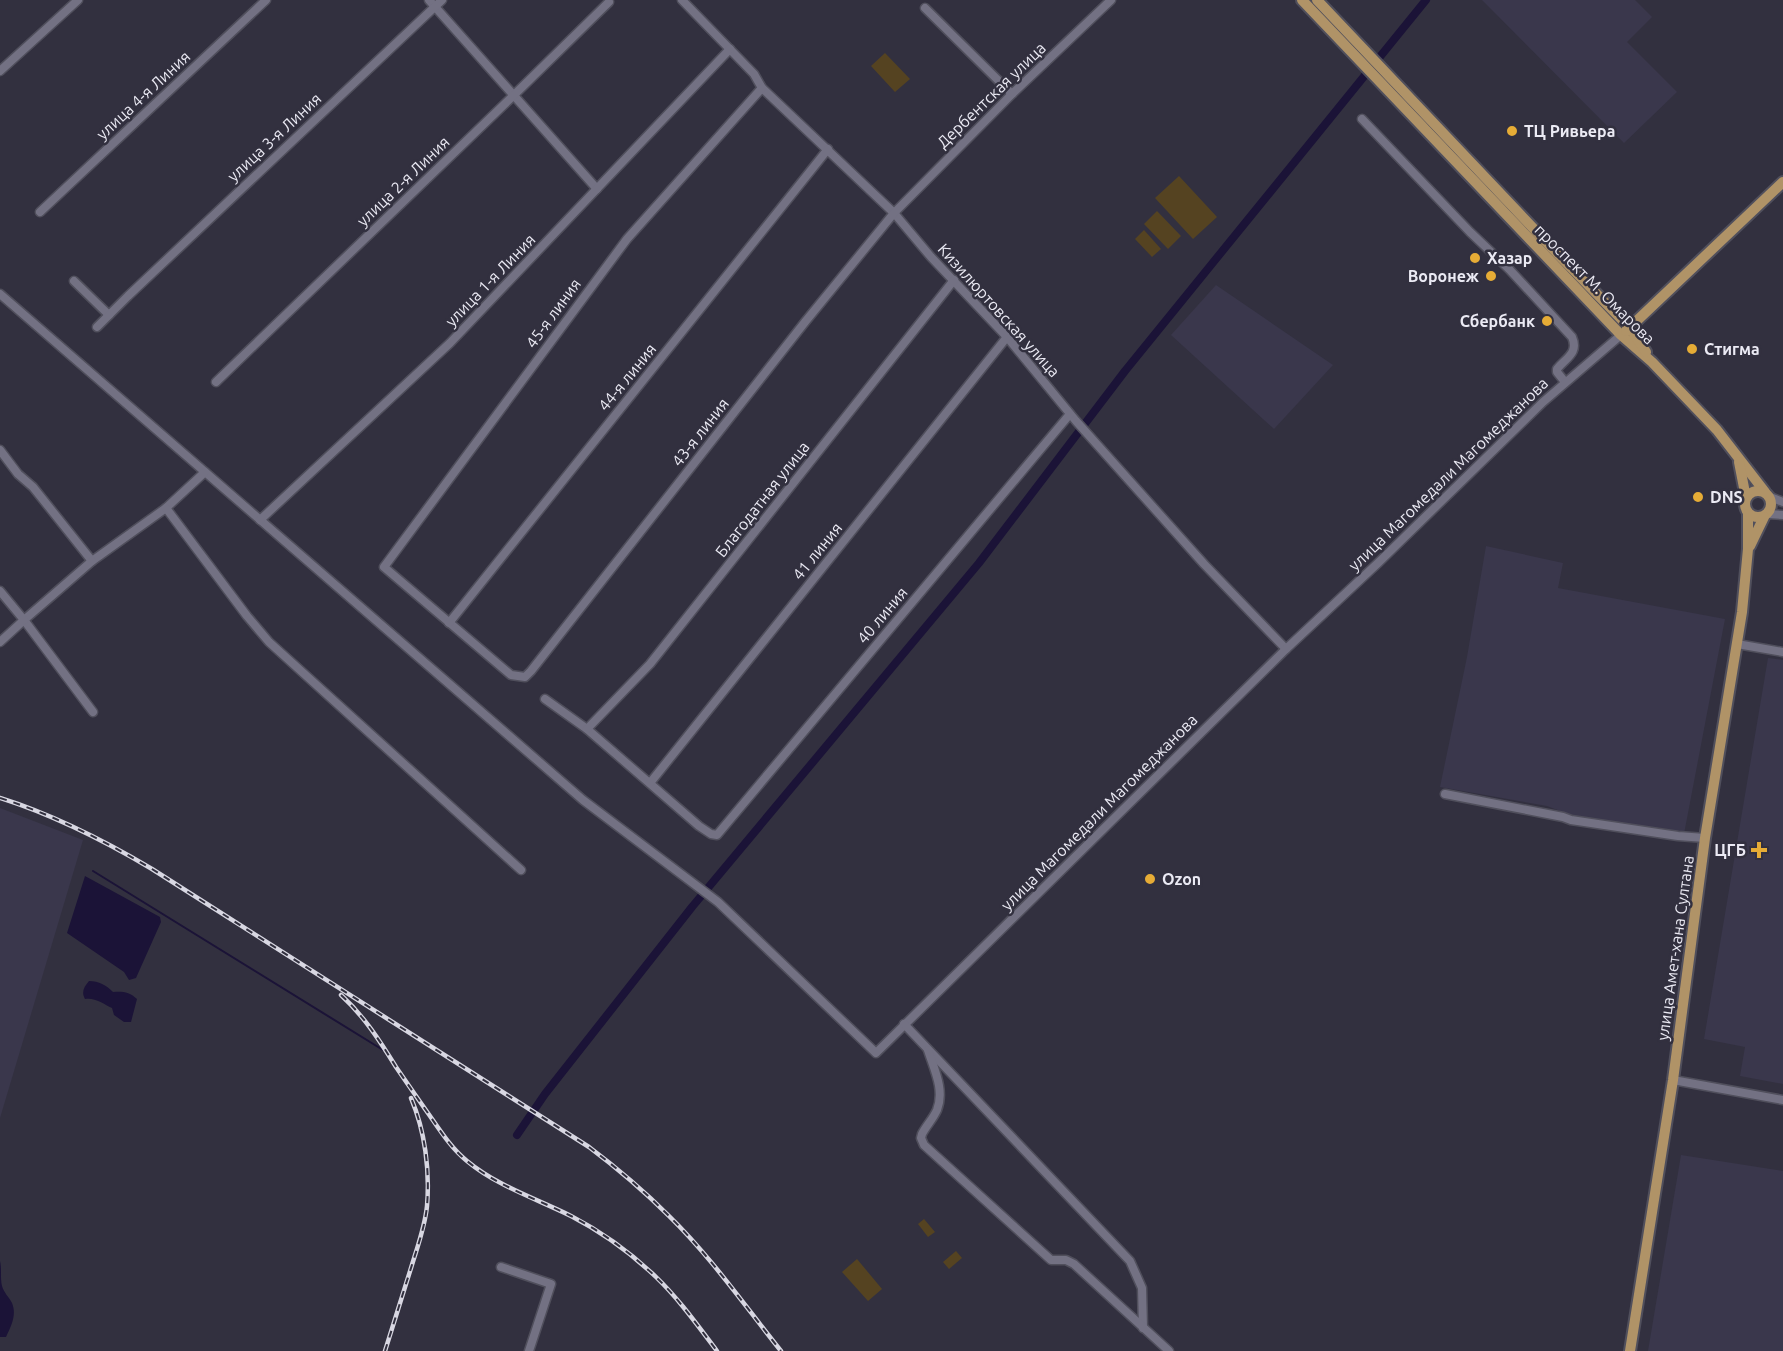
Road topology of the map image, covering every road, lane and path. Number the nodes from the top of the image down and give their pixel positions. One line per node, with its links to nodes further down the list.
1 (78, 0): 12 (street)
2 (266, 0): 20 (street, улица 4-я Линия)
3 (682, 0): 10 (street, Кизилюртовская улица)
4 (1111, 0): 14 (street, Дербентская улица)
5 (1302, 0): 11 (main road, проспект М. Омарова)
6 (1317, 0): 11 (main road, проспект М. Омарова)
7 (435, 2): 15 (street); 25 (street, улица 3-я Линия)
8 (609, 2): 15 (street, улица 2-я Линия)
9 (925, 8): 14 (street)
10 (730, 49): 13 (street, Кизилюртовская улица); 19 (street, улица 1-я Линия)
11 (1367, 61): 27 (main road, проспект М. Омарова)
12 (0, 71)
13 (762, 88): 17 (street, Кизилюртовская улица); 47 (street, 45-я линия)
14 (1012, 94): 21 (street, Дербентская улица)
15 (514, 95): 19 (street); 29 (street, улица 2-я Линия)
16 (1362, 119): 30 (street)
17 (828, 149): 21 (street, Кизилюртовская улица); 47 (street, 44-я линия)
18 (1783, 182): 27 (main road)
19 (597, 189): 42 (street, улица 1-я Линия)
20 (40, 212)
21 (894, 213): 22 (street, Кизилюртовская улица); 47 (street, 43-я линия)
22 (954, 280): 28 (street, Кизилюртовская улица); 54 (street, Благодатная улица)
23 (74, 281): 25 (street)
24 (0, 294): 34 (street)
25 (109, 315): 26 (street, улица 3-я Линия)
26 (97, 327)
27 (1625, 332): 30 (street, улица Магомедали Магомеджановa); 33 (main road, проспект М. Омарова)
28 (1007, 337): 31 (street, Кизилюртовская улица); 55 (street, 41 линия)
29 (216, 382)
30 (1565, 382): 50 (street, улица Магомедали Магомеджановa)
31 (1073, 418): 50 (street, Кизилюртовская улица); 55 (street, 40 линия)
32 (0, 450): 44 (street)
33 (1738, 458): 35 (main road, проспект М. Омарова); 36 (main road)
34 (205, 472): 38 (street); 42 (street)
35 (1767, 495): 36 (main road); 37 (street); 40 (main road)
36 (1746, 498): 39 (main road)
37 (1783, 502)
38 (166, 508): 44 (street); 58 (street)
39 (1748, 514): 40 (main road); 43 (main road)
40 (1766, 515): 41 (street); 43 (main road)
41 (1783, 515)
42 (260, 520): 59 (street, улица Магомедали Магомеджановa)
43 (1748, 549): 49 (main road, улица Амет-хана Султана)
44 (92, 561): 46 (street)
45 (0, 591): 46 (street)
46 (24, 620): 48 (street); 53 (street)
47 (449, 623)
48 (0, 642)
49 (1737, 644): 51 (street); 57 (main road, улица Амет-хана Султана)
50 (1286, 649): 59 (street, улица Магомедали Магомеджановa)
51 (1783, 652)
52 (545, 699): 54 (street)
53 (93, 712)
54 (587, 729): 55 (street)
55 (650, 783)
56 (1445, 794): 57 (street)
57 (1705, 838): 61 (main road, улица Амет-хана Султана)
58 (521, 870)
59 (904, 1024): 60 (street)
60 (928, 1050): 64 (street); 64 (street)
61 (1672, 1080): 62 (street); 67 (main road, улица Амет-хана Султана)
62 (1783, 1100)
63 (501, 1267): 65 (street)
64 (1143, 1328): 66 (street)
65 (529, 1351)
66 (1169, 1351)
67 (1630, 1351)

